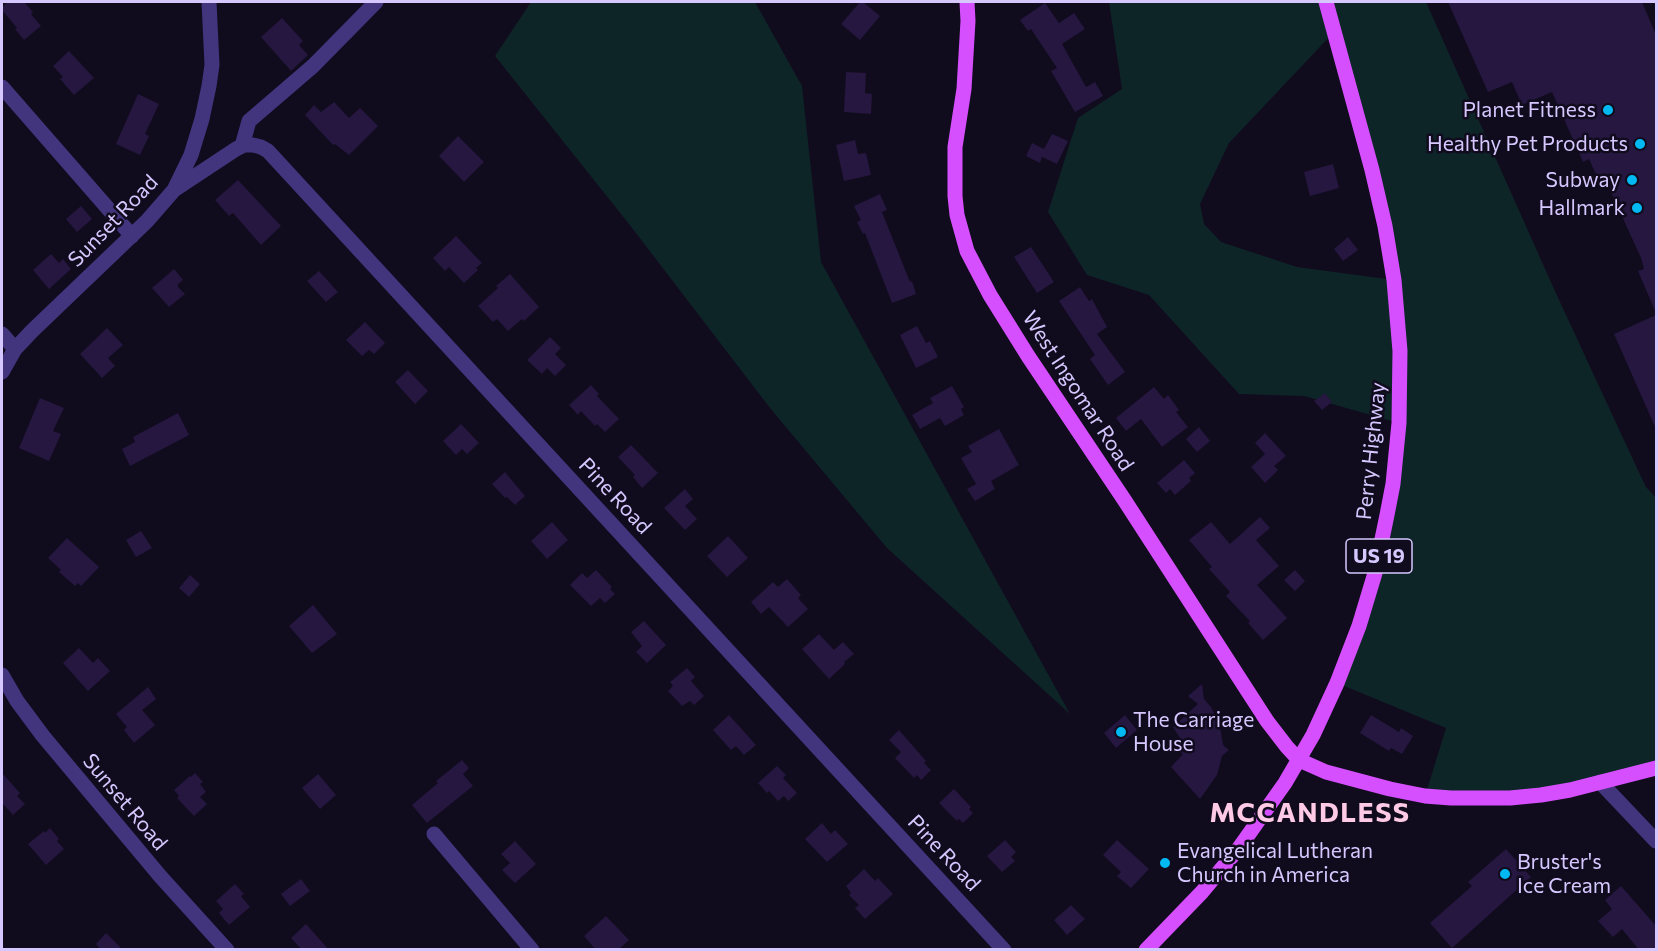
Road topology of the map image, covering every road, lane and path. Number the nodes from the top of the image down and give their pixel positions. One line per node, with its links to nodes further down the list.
1 (210, 2): 7 (street, Sunset Road)
2 (376, 2): 6 (street)
3 (967, 2): 15 (main road, West Ingomar Road)
4 (1326, 2): 15 (main road, Perry Highway / US 19)
5 (2, 87): 8 (street)
6 (242, 146): 7 (street); 23 (street, Pine Road)
7 (174, 190): 8 (street, Sunset Road)
8 (132, 236): 10 (street, Sunset Road)
9 (2, 334): 10 (street)
10 (15, 350): 11 (street, Sunset Road)
11 (2, 372)
12 (2, 675): 14 (street, Sunset Road)
13 (2, 690): 14 (street)
14 (17, 701): 21 (street, Sunset Road)
15 (1299, 760): 17 (main road); 20 (main road, Perry Highway / US 19)
16 (1656, 768): 17 (main road)
17 (1600, 782): 19 (street)
18 (434, 834): 22 (street)
19 (1656, 841)
20 (1146, 949)
21 (227, 950)
22 (532, 950)
23 (1004, 950)

